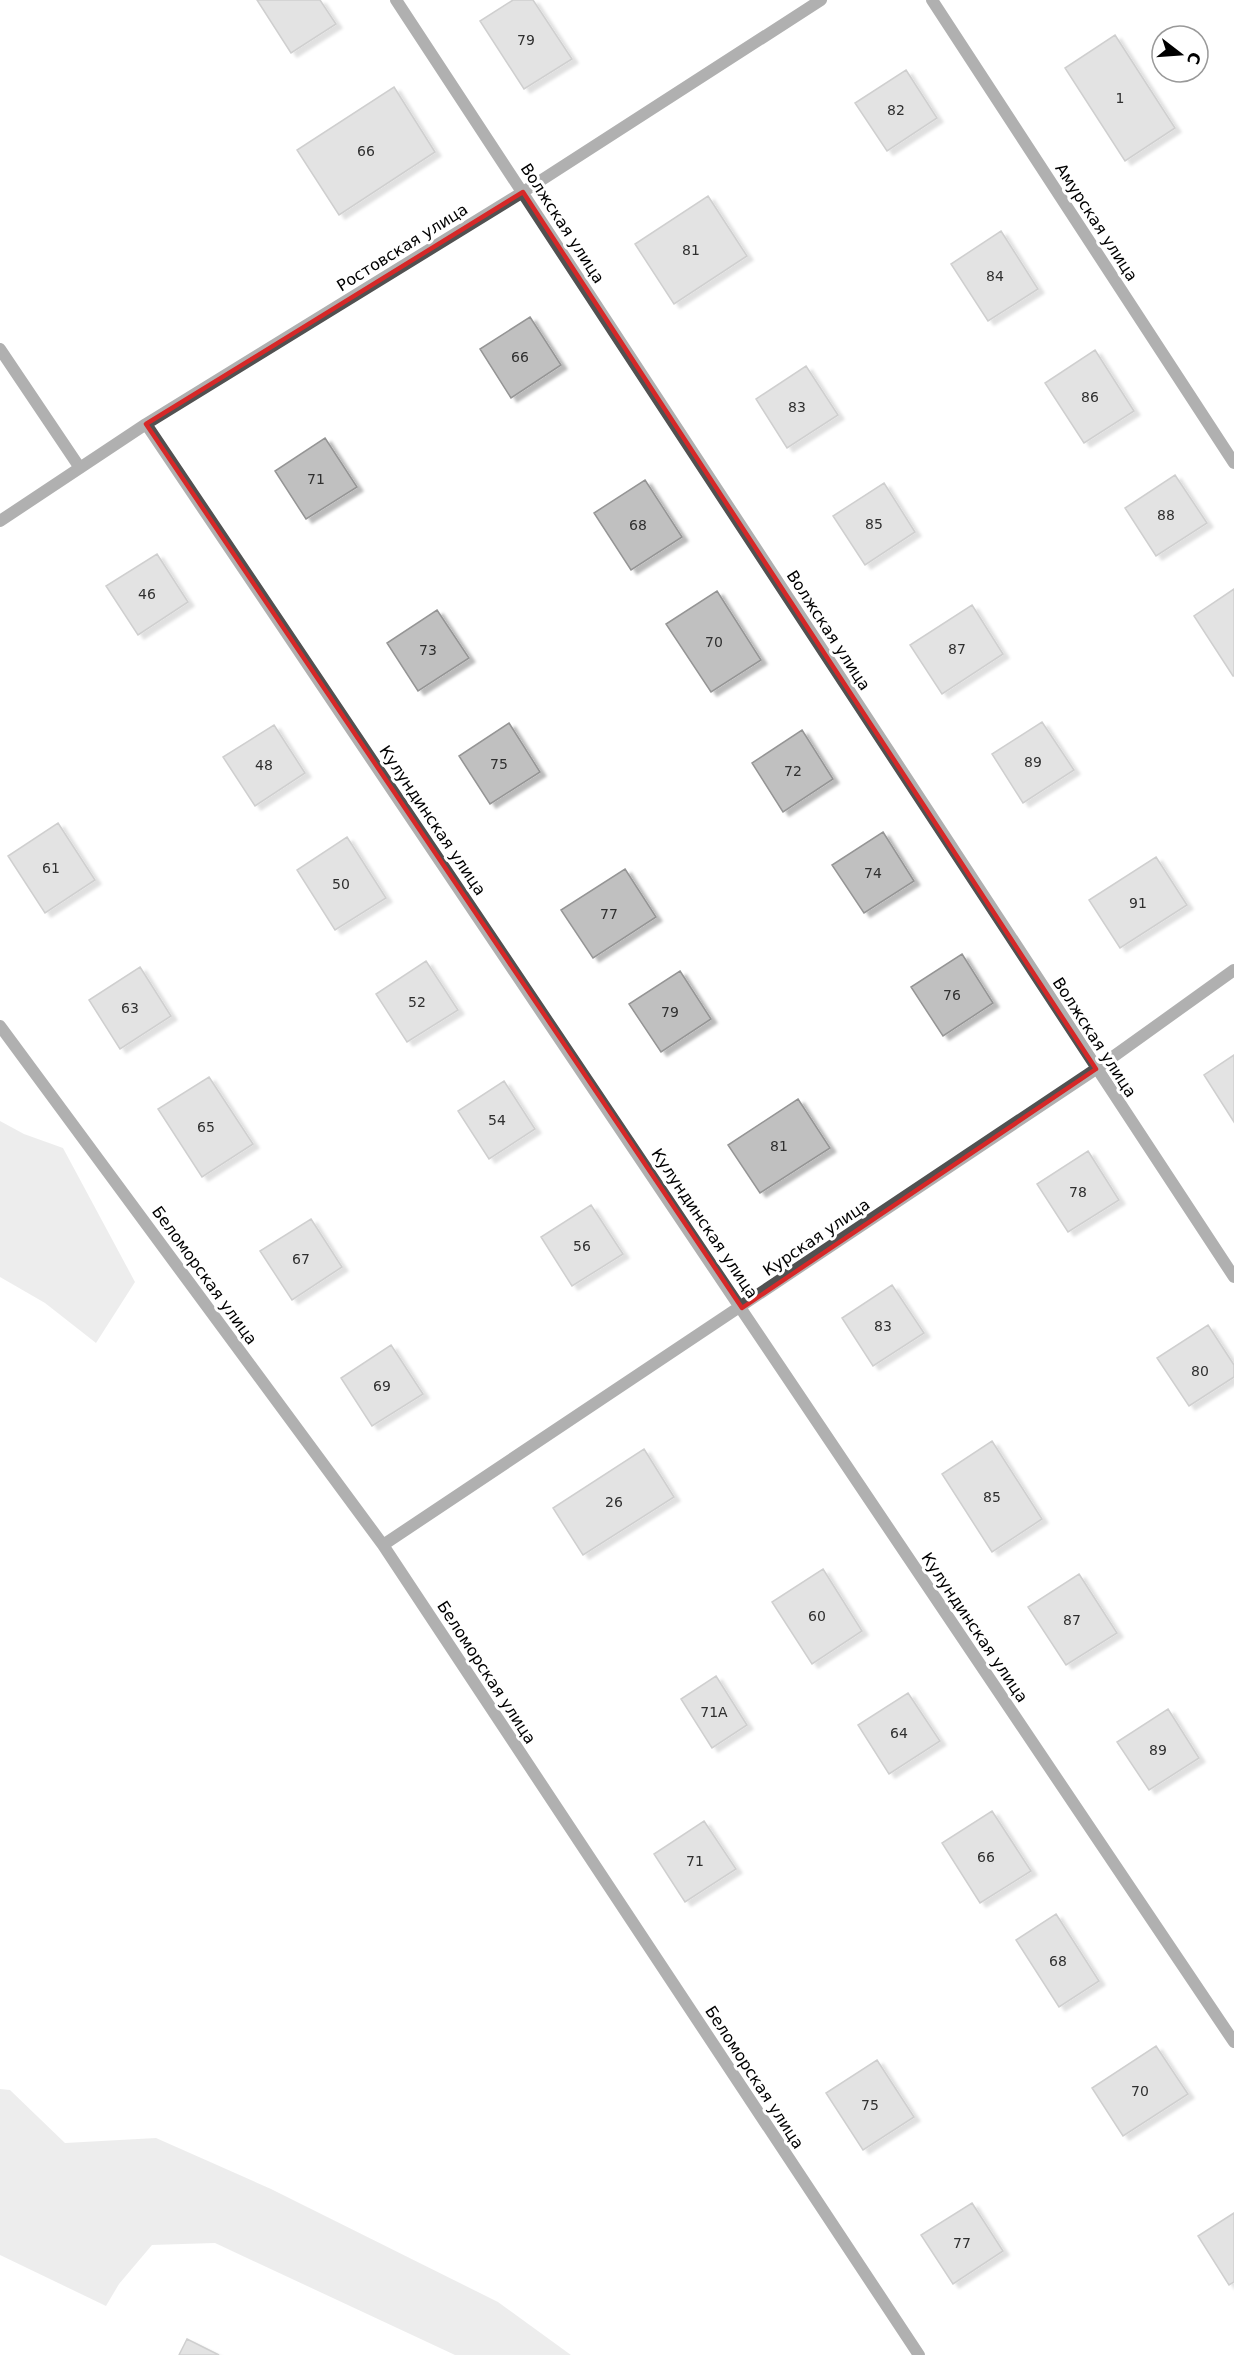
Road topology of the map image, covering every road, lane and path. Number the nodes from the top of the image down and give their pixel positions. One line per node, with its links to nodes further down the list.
1 (396, 0): 4 (street, Волжская улица)
2 (820, 0): 4 (street, Ростовская улица)
3 (932, 0): 7 (street, Амурская улица)
4 (524, 192): 6 (street, Ростовская улица); 12 (street, Волжская улица)
5 (0, 349): 8 (street)
6 (146, 424): 8 (street, Ростовская улица); 14 (street, Кулундинская улица)
7 (1234, 463)
8 (81, 468): 9 (street, Ростовская улица)
9 (0, 521)
10 (1234, 970): 12 (street, Курская улица)
11 (0, 1026): 15 (street, Беломорская улица)
12 (1096, 1069): 13 (street, Волжская улица); 14 (street, Курская улица)
13 (1234, 1277)
14 (742, 1308): 15 (street, Курская улица); 16 (street, Кулундинская улица)
15 (383, 1545): 17 (street, Беломорская улица)
16 (1234, 2042)
17 (919, 2355)

